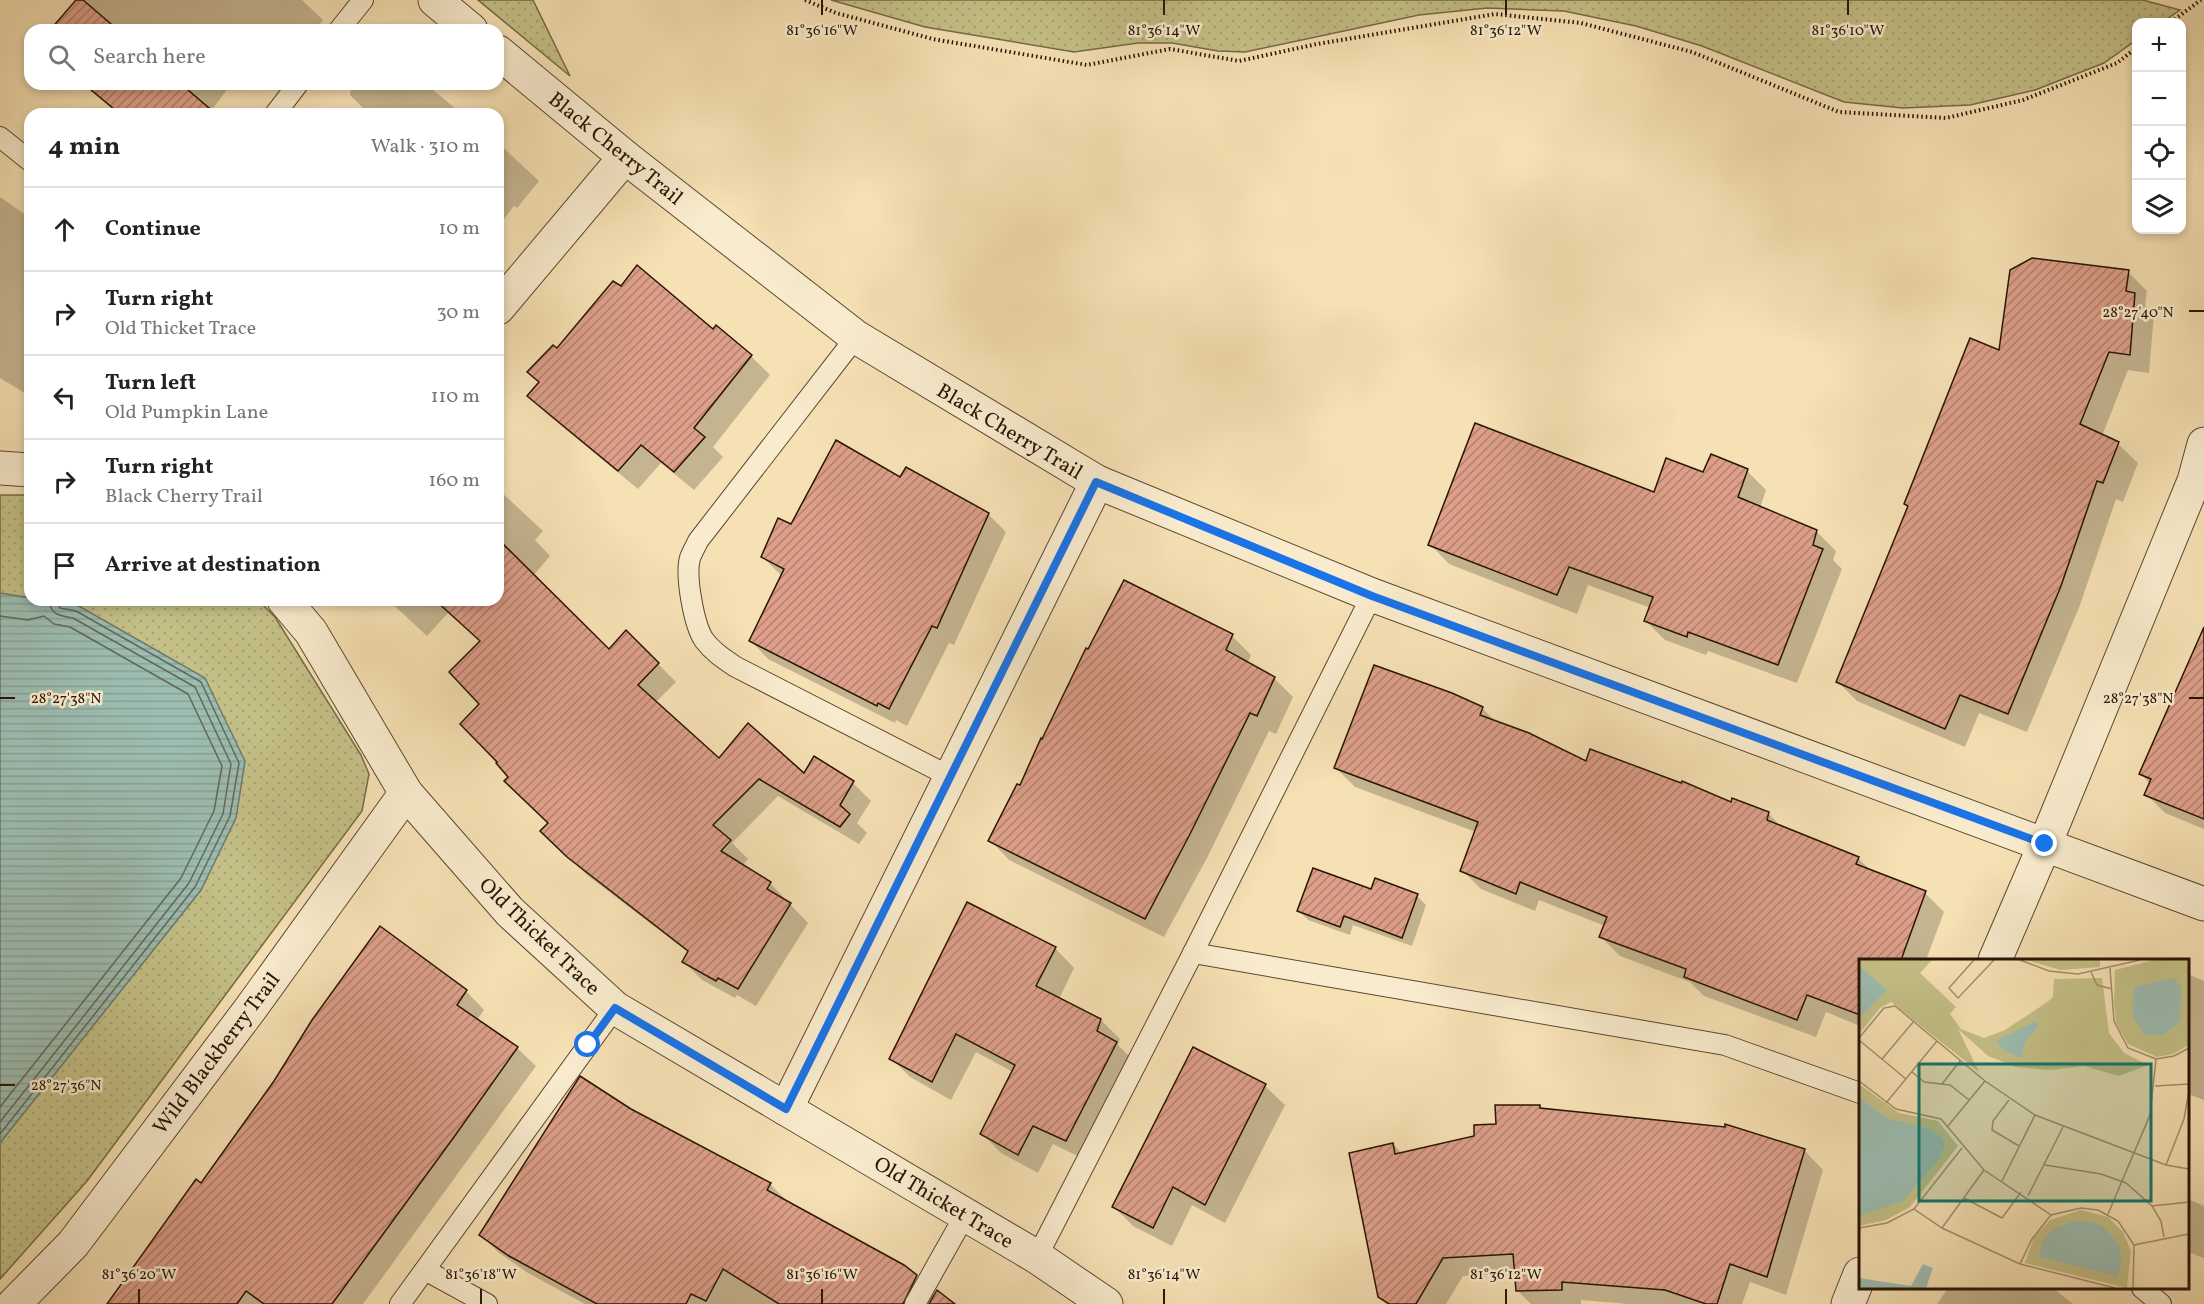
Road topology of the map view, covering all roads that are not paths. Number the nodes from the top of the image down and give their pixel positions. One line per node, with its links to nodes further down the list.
1 (363, 0): 3 (lane)
2 (435, 0): 4 (street)
3 (344, 24)
4 (464, 24)
5 (504, 57): 10 (street, Black Cherry Trail)
6 (293, 90): 7 (lane)
7 (279, 108)
8 (0, 137): 9 (lane)
9 (24, 156)
10 (625, 157): 11 (street); 12 (street, Black Cherry Trail)
11 (504, 301)
12 (856, 337): 16 (street, Black Cherry Trail); 19 (lane)
13 (2204, 444): 21 (street)
14 (0, 468): 15 (street)
15 (24, 470)
16 (1096, 482): 17 (street, Black Cherry Trail); 19 (street)
17 (1372, 596): 21 (street, Black Cherry Trail); 23 (lane)
18 (289, 606): 20 (street, Old Thicket Trace)
19 (951, 777): 27 (street)
20 (406, 793): 25 (street, Old Thicket Trace); 33 (street, Wild Blackberry Trail)
21 (2045, 844): 22 (street, Black Cherry Trail); 24 (street)
22 (2204, 904)
23 (1193, 953): 26 (lane); 29 (lane)
24 (1995, 959)
25 (615, 1008): 27 (street, Old Thicket Trace); 30 (lane)
26 (1859, 1093)
27 (786, 1109): 28 (street, Old Thicket Trace)
28 (965, 1215): 29 (street, Old Thicket Trace); 36 (lane)
29 (1037, 1257): 37 (street, Old Thicket Trace)
30 (425, 1270): 34 (lane); 35 (lane)
31 (1859, 1276): 38 (street)
32 (2144, 1289): 39 (lane)
33 (14, 1304)
34 (400, 1304)
35 (487, 1304)
36 (915, 1304)
37 (1106, 1304)
38 (1848, 1304)
39 (2161, 1304)

